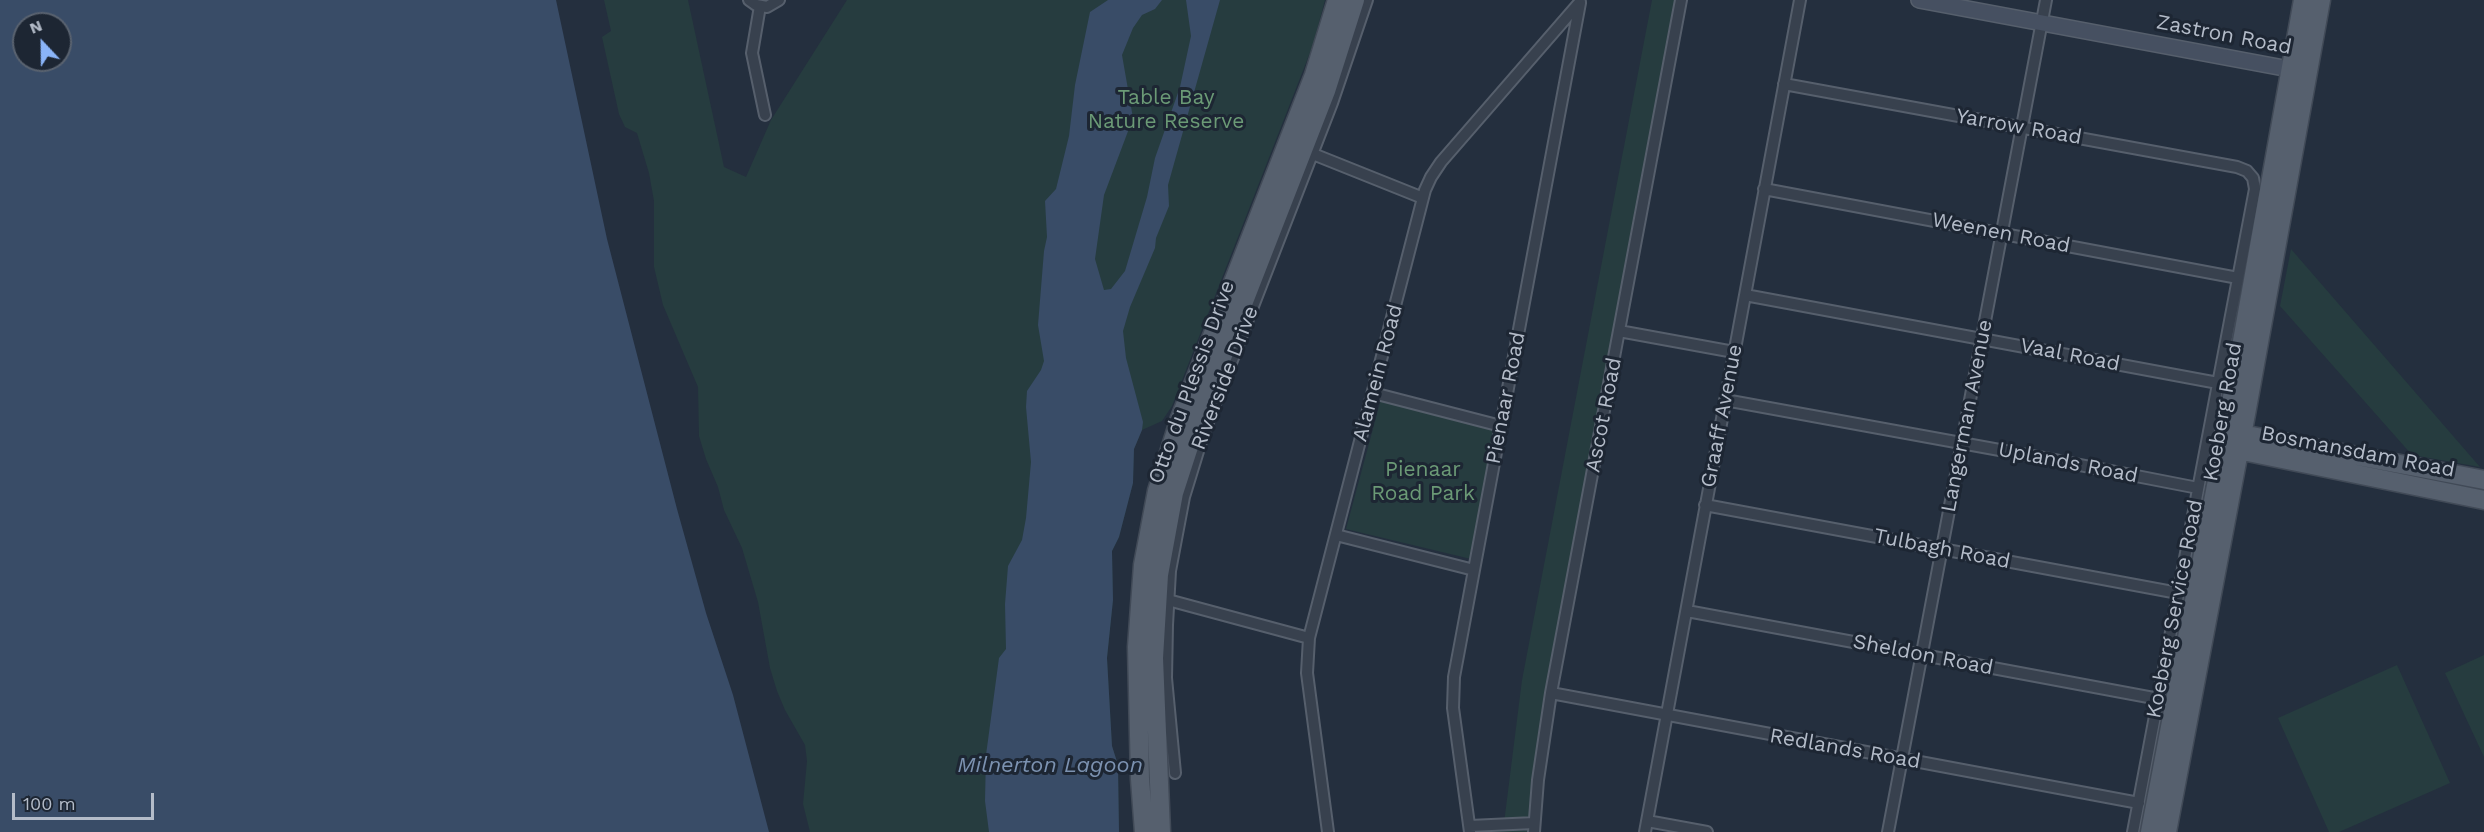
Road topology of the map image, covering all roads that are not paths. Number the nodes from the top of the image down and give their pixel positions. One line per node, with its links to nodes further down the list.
1 (749, 0): 13 (street)
2 (779, 0): 13 (street)
3 (1337, 0): 58 (main road, Otto du Plessis Drive)
4 (1355, 0): 59 (main road, Otto du Plessis Drive)
5 (1366, 0): 21 (street, Riverside Drive)
6 (1681, 0): 28 (street, Ascot Road)
7 (1800, 0): 18 (street, Graaff Avenue)
8 (1919, 0): 14 (street, Zastron Road)
9 (2046, 0): 14 (street, Langerman Avenue)
10 (2303, 0): 17 (main road, Koeberg Road)
11 (2321, 0): 17 (main road, Koeberg Road)
12 (1580, 1): 15 (street, Alamein Road); 16 (street, Pienaar Road)
13 (760, 6): 19 (street)
14 (2041, 22): 17 (street, Zastron Road); 20 (street, Langerman Avenue)
15 (1550, 37): 16 (street); 24 (street, Alamein Road)
16 (1571, 51): 34 (street, Pienaar Road)
17 (2299, 71): 35 (main road, Koeberg Road)
18 (1784, 84): 20 (street, Yarrow Road); 23 (street, Graaff Avenue)
19 (765, 115)
20 (2022, 127): 22 (street, Yarrow Road); 25 (street, Langerman Avenue)
21 (1313, 154): 24 (street); 45 (street, Riverside Drive)
22 (2251, 175): 26 (street, Koeberg Service Road)
23 (1764, 189): 25 (street, Weenen Road); 27 (street, Graaff Avenue)
24 (1423, 198): 32 (street, Alamein Road)
25 (2003, 233): 26 (street, Weenen Road); 29 (street, Langerman Avenue)
26 (2238, 278): 31 (street, Koeberg Service Road)
27 (1745, 295): 29 (street, Vaal Road); 30 (street, Graaff Avenue)
28 (1619, 331): 30 (street); 49 (street, Ascot Road)
29 (1982, 339): 31 (street, Vaal Road); 36 (street, Langerman Avenue)
30 (1734, 352): 33 (street, Graaff Avenue)
31 (2218, 383): 38 (street, Koeberg Service Road)
32 (1373, 393): 34 (street); 41 (street, Alamein Road)
33 (1725, 400): 36 (street, Uplands Road); 40 (street, Graaff Avenue)
34 (1501, 426): 43 (street, Pienaar Road)
35 (2233, 441): 37 (main road, Bosmansdam Road); 39 (main road, Bosmansdam Road); 64 (main road, Koeberg Road); 65 (main road, Koeberg Road)
36 (1960, 444): 38 (street, Uplands Road); 42 (street, Langerman Avenue)
37 (2484, 480)
38 (2198, 488): 44 (street, Koeberg Service Road)
39 (2484, 500)
40 (1705, 505): 42 (street, Tulbagh Road); 46 (street, Graaff Avenue)
41 (1336, 535): 43 (street); 47 (street, Alamein Road)
42 (1943, 550): 44 (street, Tulbagh Road); 48 (street, Langerman Avenue)
43 (1474, 570): 57 (street, Pienaar Road)
44 (2178, 593): 50 (street, Koeberg Service Road)
45 (1168, 600): 47 (street); 53 (street, Riverside Drive)
46 (1687, 611): 48 (street, Sheldon Road); 51 (street, Graaff Avenue)
47 (1309, 638): 60 (street, Alamein Road)
48 (1922, 655): 50 (street, Sheldon Road); 52 (street, Langerman Avenue)
49 (1551, 693): 51 (street, Redlands Road); 56 (street, Ascot Road)
50 (2159, 699): 54 (street, Koeberg Service Road)
51 (1666, 717): 52 (street, Redlands Road); 55 (street, Graaff Avenue)
52 (1901, 759): 54 (street, Redlands Road); 62 (street, Langerman Avenue)
53 (1175, 773)
54 (2139, 804): 63 (street, Koeberg Service Road)
55 (1646, 826): 61 (street)
56 (1534, 827): 57 (street)
57 (1470, 829)
58 (1144, 832)
59 (1161, 832)
60 (1328, 832)
61 (1707, 832)
62 (1888, 832)
63 (2133, 832)
64 (2150, 832)
65 (2167, 832)

